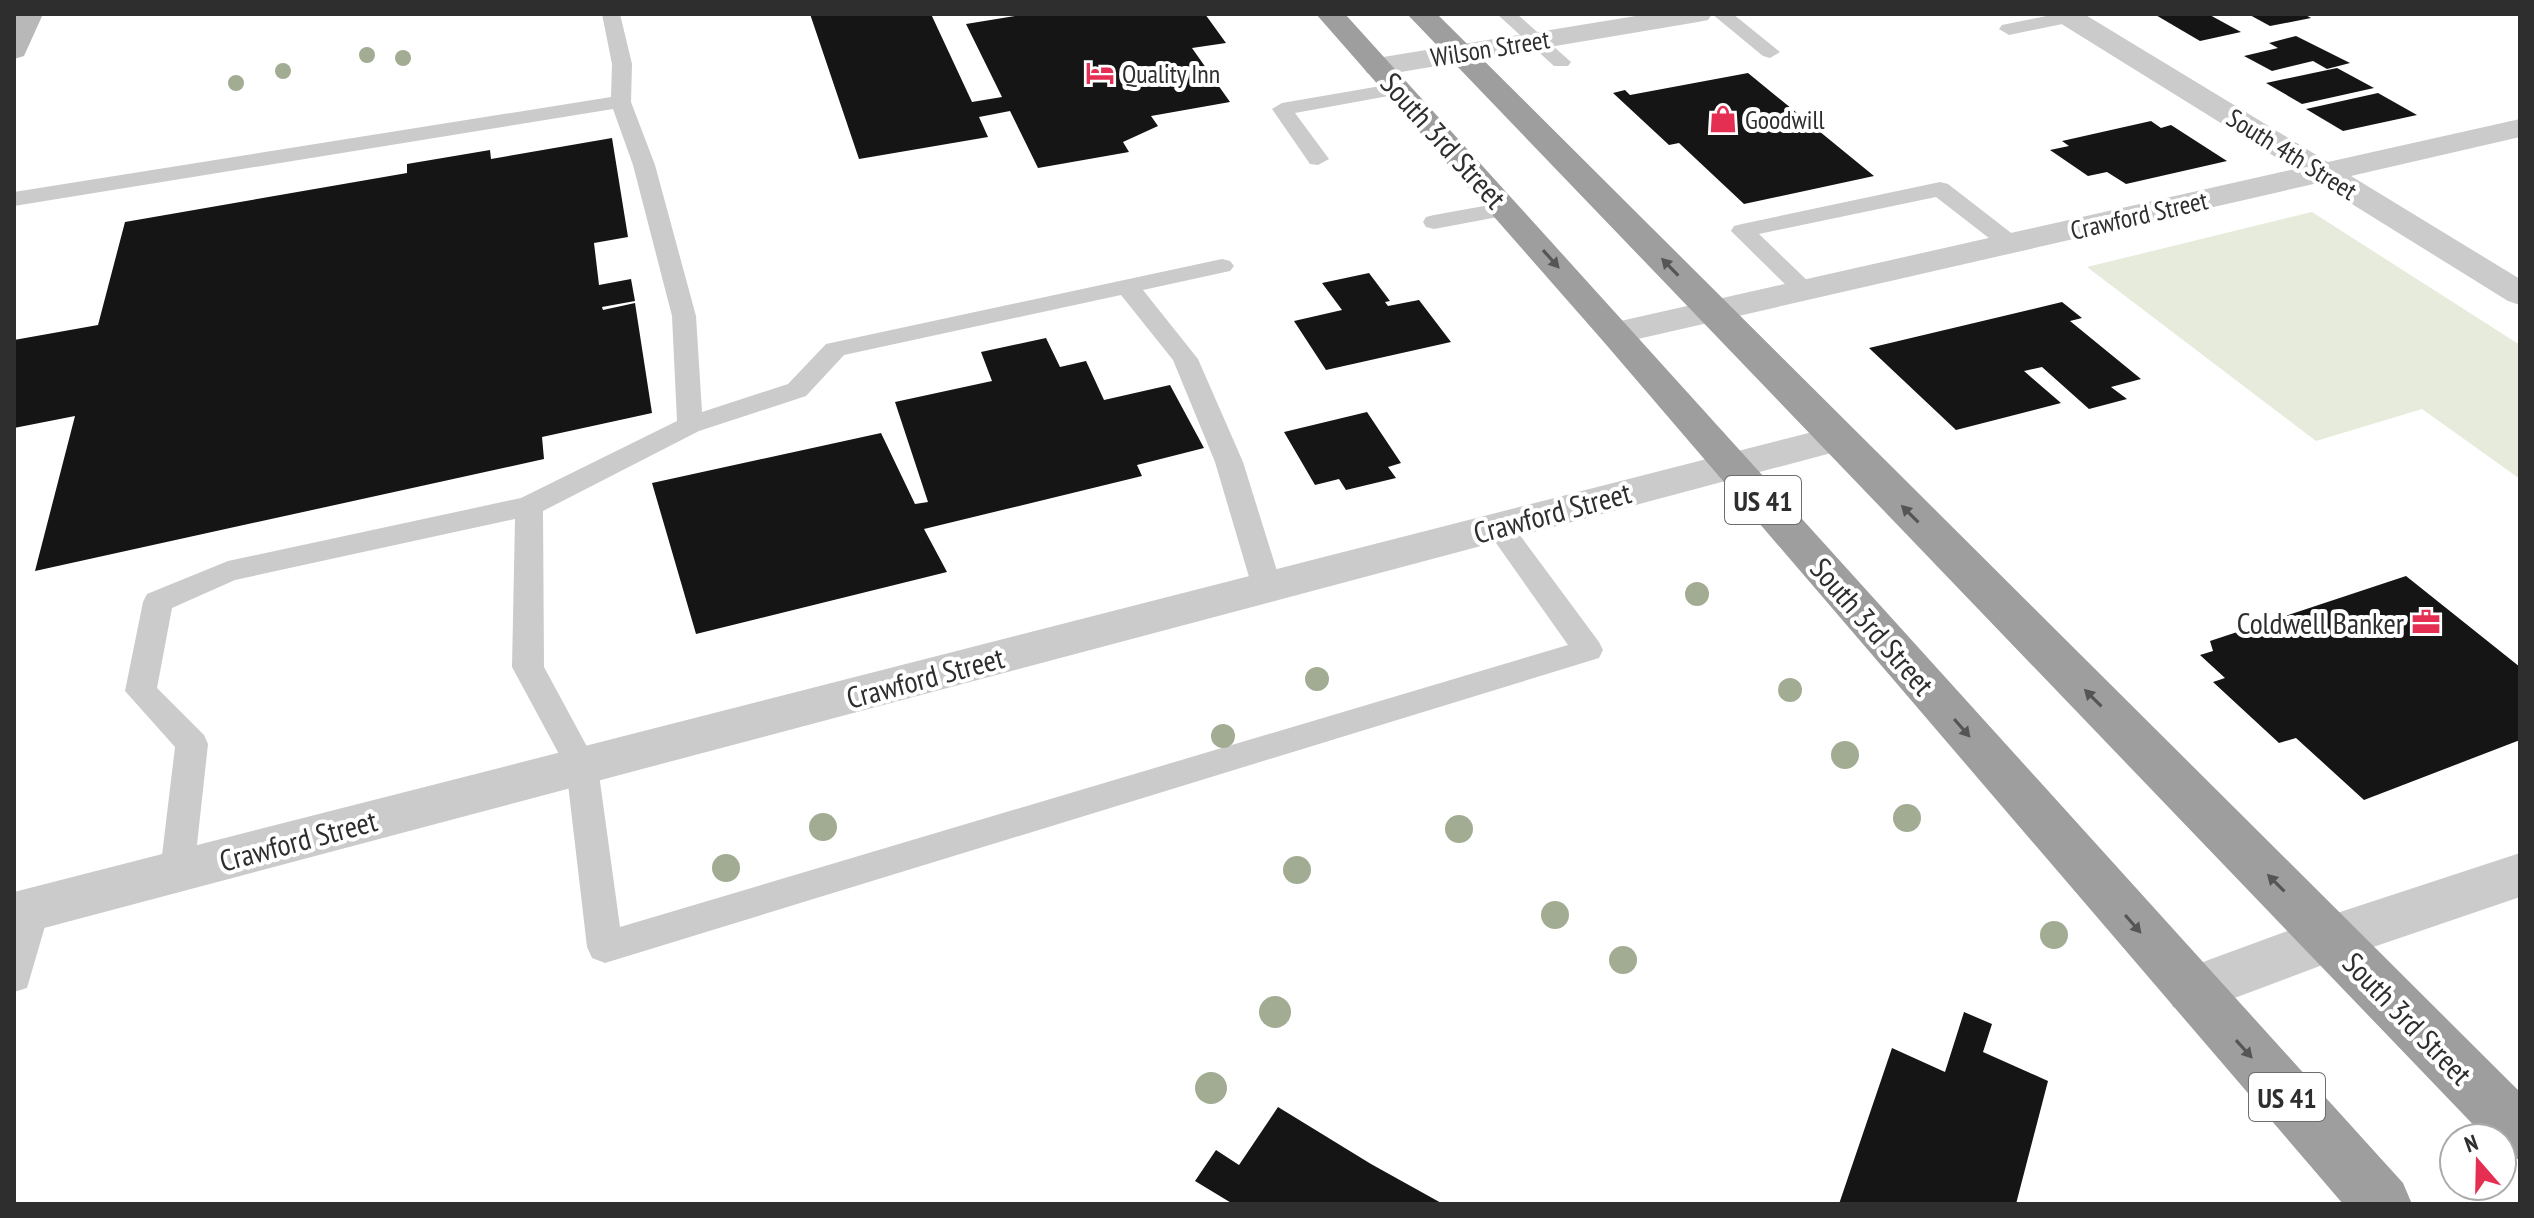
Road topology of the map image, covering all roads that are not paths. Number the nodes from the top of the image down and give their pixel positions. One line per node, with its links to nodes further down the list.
1 (29, 14): 11 (main road)
2 (611, 14): 16 (lane)
3 (1330, 14): 15 (highway, South 3rd Street / US 41)
4 (1421, 14): 13 (highway, South 3rd Street)
5 (1506, 14): 10 (lane)
6 (1698, 14): 10 (street, Wilson Street)
7 (1721, 14): 12 (lane)
8 (2068, 15): 9 (lane); 19 (street, South 4th Street)
9 (2009, 29)
10 (1538, 40): 13 (street, Wilson Street); 14 (lane)
11 (14, 50)
12 (1770, 52)
13 (1461, 54): 15 (street, Wilson Street); 28 (highway, South 3rd Street, one-way to 13)
14 (1561, 62)
15 (1388, 78): 18 (lane); 21 (highway, South 3rd Street / US 41)
16 (621, 102): 20 (lane); 30 (lane)
17 (2520, 128): 19 (street, Crawford Street)
18 (1318, 159)
19 (2322, 173): 23 (street, Crawford Street); 27 (street, South 4th Street)
20 (14, 199)
21 (1506, 209): 22 (lane); 29 (highway, South 3rd Street / US 41, one-way to 29)
22 (1434, 222)
23 (2011, 244): 26 (street, Crawford Street); 26 (lane)
24 (1222, 266): 25 (lane)
25 (1127, 286): 30 (lane); 35 (lane)
26 (1805, 291): 28 (street, Crawford Street)
27 (2520, 294)
28 (1714, 312): 29 (street, Crawford Street); 31 (highway, South 3rd Street)
29 (1616, 333): 32 (highway, South 3rd Street / US 41)
30 (690, 425): 33 (lane)
31 (1836, 439): 32 (street, Crawford Street); 40 (highway, South 3rd Street, one-way to 31)
32 (1732, 465): 34 (street, Crawford Street); 42 (highway, South 3rd Street / US 41, one-way to 42)
33 (529, 506): 36 (lane); 37 (lane)
34 (1498, 526): 35 (street, Crawford Street); 36 (lane)
35 (1267, 587): 36 (street, Crawford Street)
36 (582, 767): 37 (street, Crawford Street)
37 (177, 872): 39 (street, Crawford Street)
38 (2518, 878): 40 (street)
39 (23, 912): 41 (lane)
40 (2331, 938): 42 (street); 43 (highway, South 3rd Street)
41 (14, 976)
42 (2192, 990): 44 (highway, South 3rd Street / US 41, one-way to 44)
43 (2520, 1132)
44 (2382, 1204)

